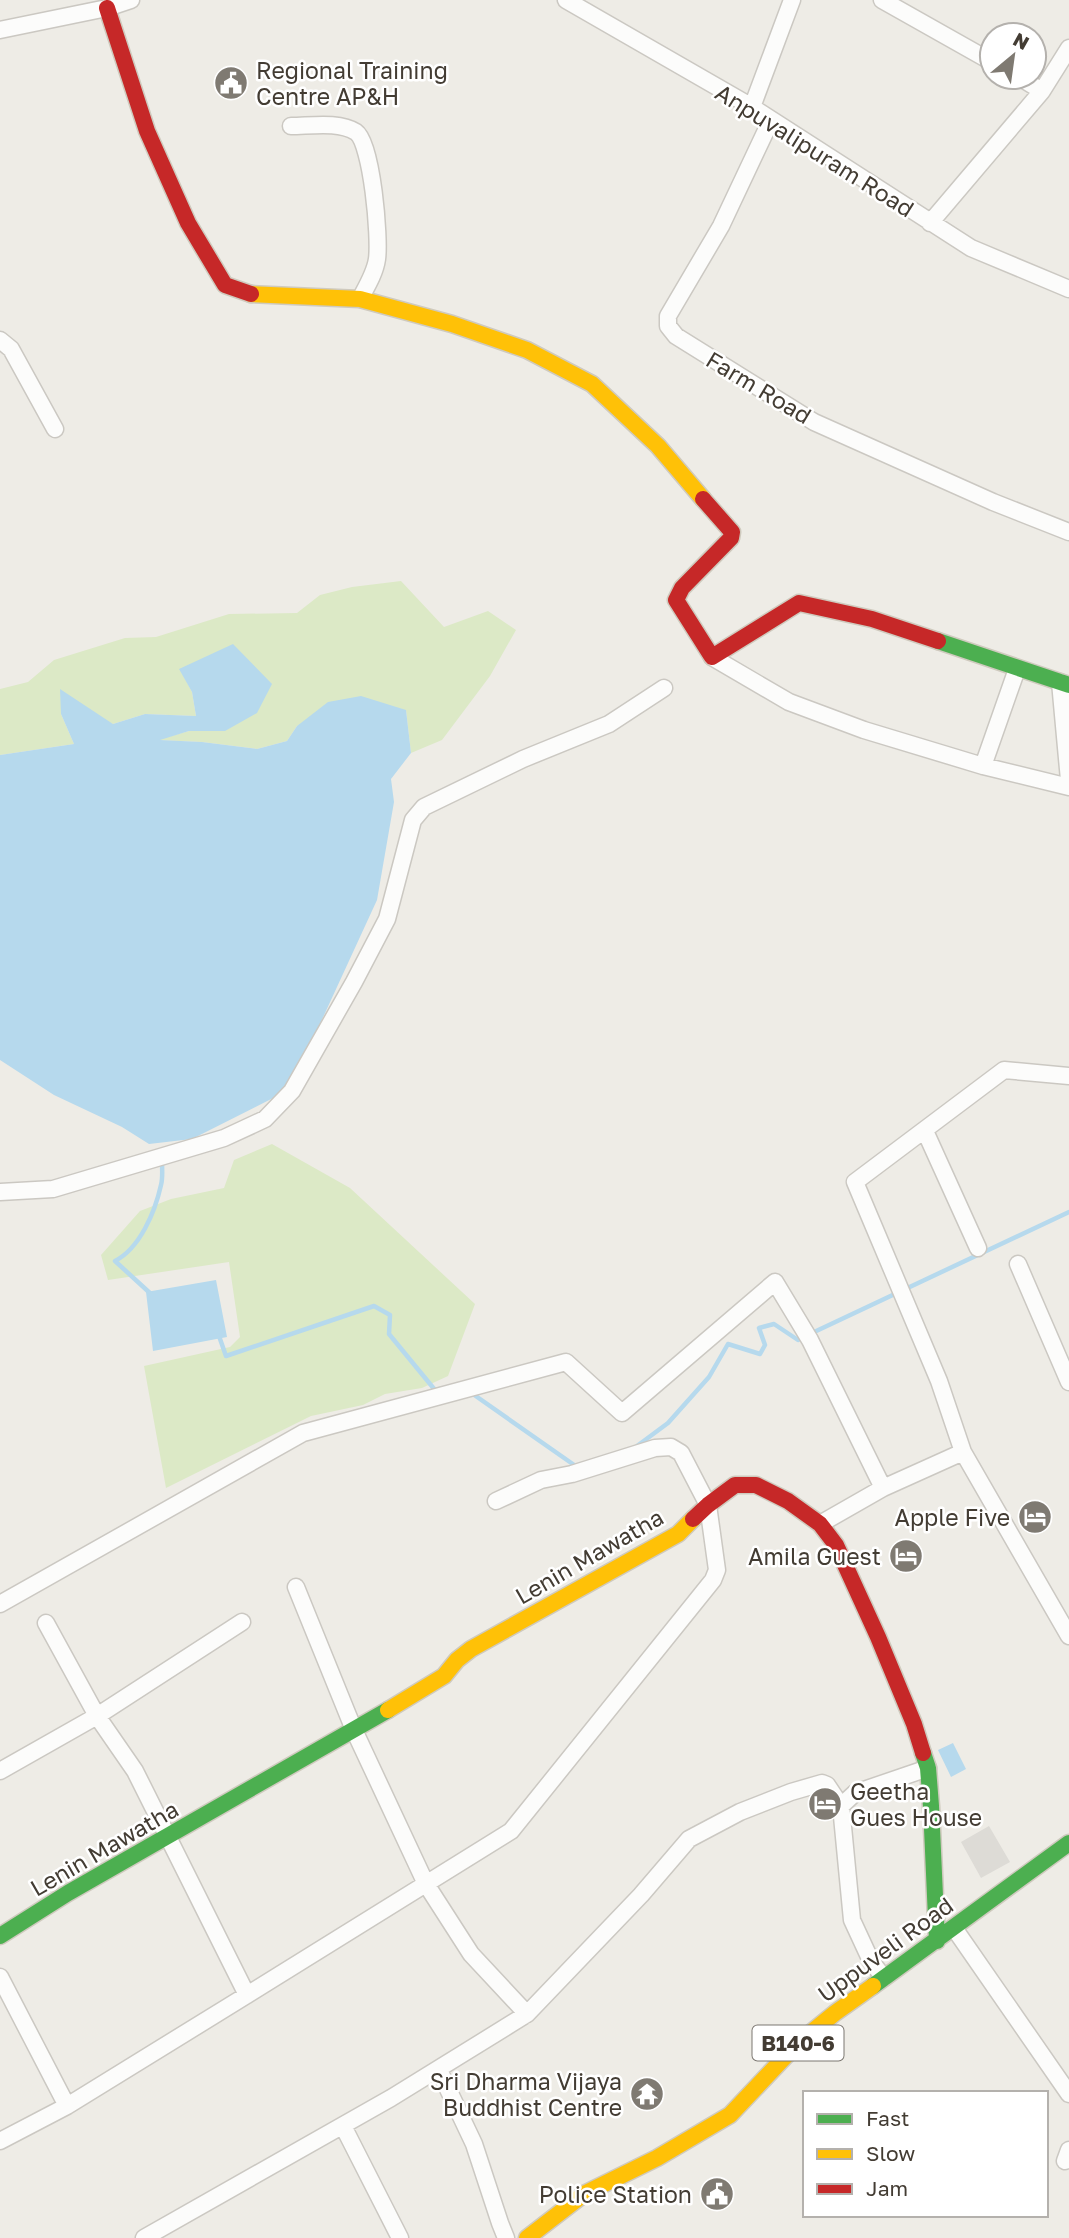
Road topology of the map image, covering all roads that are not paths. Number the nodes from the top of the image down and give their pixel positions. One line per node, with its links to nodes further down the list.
1 (131, 0): 5 (street)
2 (566, 0): 11 (street, Anpuvalipuram Road)
3 (792, 0): 11 (street)
4 (882, 0): 8 (street)
5 (107, 8): 6 (street); 16 (street)
6 (0, 30)
7 (1069, 48): 9 (street)
8 (978, 54)
9 (1048, 81)
10 (1042, 91): 14 (street)
11 (752, 107): 12 (street, Anpuvalipuram Road)
12 (771, 120): 14 (street, Anpuvalipuram Road); 19 (street, Farm Road)
13 (291, 126): 16 (street)
14 (930, 223): 15 (street, Anpuvalipuram Road)
15 (1069, 289)
16 (360, 299): 20 (street)
17 (0, 340): 18 (street)
18 (55, 429)
19 (1069, 532)
20 (712, 657): 21 (street); 24 (street)
21 (1017, 669): 22 (street); 24 (street)
22 (1065, 684): 25 (street)
23 (664, 688): 29 (street)
24 (983, 766): 26 (street)
25 (1069, 780)
26 (1069, 787)
27 (1069, 1076): 28 (street)
28 (925, 1131): 30 (street); 33 (street)
29 (0, 1192)
30 (978, 1248)
31 (1018, 1264): 32 (street)
32 (1069, 1382)
33 (964, 1452): 34 (street); 42 (street)
34 (883, 1488): 37 (street); 39 (street)
35 (496, 1502): 36 (street)
36 (708, 1505): 37 (street, Lenin Mawatha); 44 (street, Lenin Mawatha); 50 (street)
37 (820, 1524): 45 (street, Lenin Mawatha)
38 (296, 1587): 44 (street)
39 (0, 1604)
40 (242, 1622): 43 (street)
41 (46, 1623): 43 (street)
42 (1069, 1636)
43 (97, 1716): 46 (street); 48 (street)
44 (354, 1730): 48 (street, Lenin Mawatha); 50 (street)
45 (928, 1768): 47 (street); 53 (street, Lenin Mawatha)
46 (0, 1771)
47 (841, 1806): 55 (street); 57 (street)
48 (169, 1837): 52 (street, Lenin Mawatha); 56 (street)
49 (1069, 1843): 51 (street, Uppuveli Road / B140-6)
50 (426, 1884): 56 (street); 57 (street)
51 (954, 1928): 53 (street, Uppuveli Road / B140-6); 59 (street)
52 (0, 1936)
53 (937, 1941): 55 (street, Uppuveli Road / B140-6)
54 (0, 1977): 60 (street)
55 (884, 1978): 66 (street, Uppuveli Road / B140-6)
56 (247, 1995): 60 (street)
57 (527, 2014): 58 (street)
58 (439, 2070): 61 (street); 65 (street)
59 (1069, 2094)
60 (67, 2106): 62 (street)
61 (343, 2126): 63 (street); 64 (street)
62 (0, 2141)
63 (144, 2238)
64 (400, 2238)
65 (506, 2238)
66 (527, 2238)

